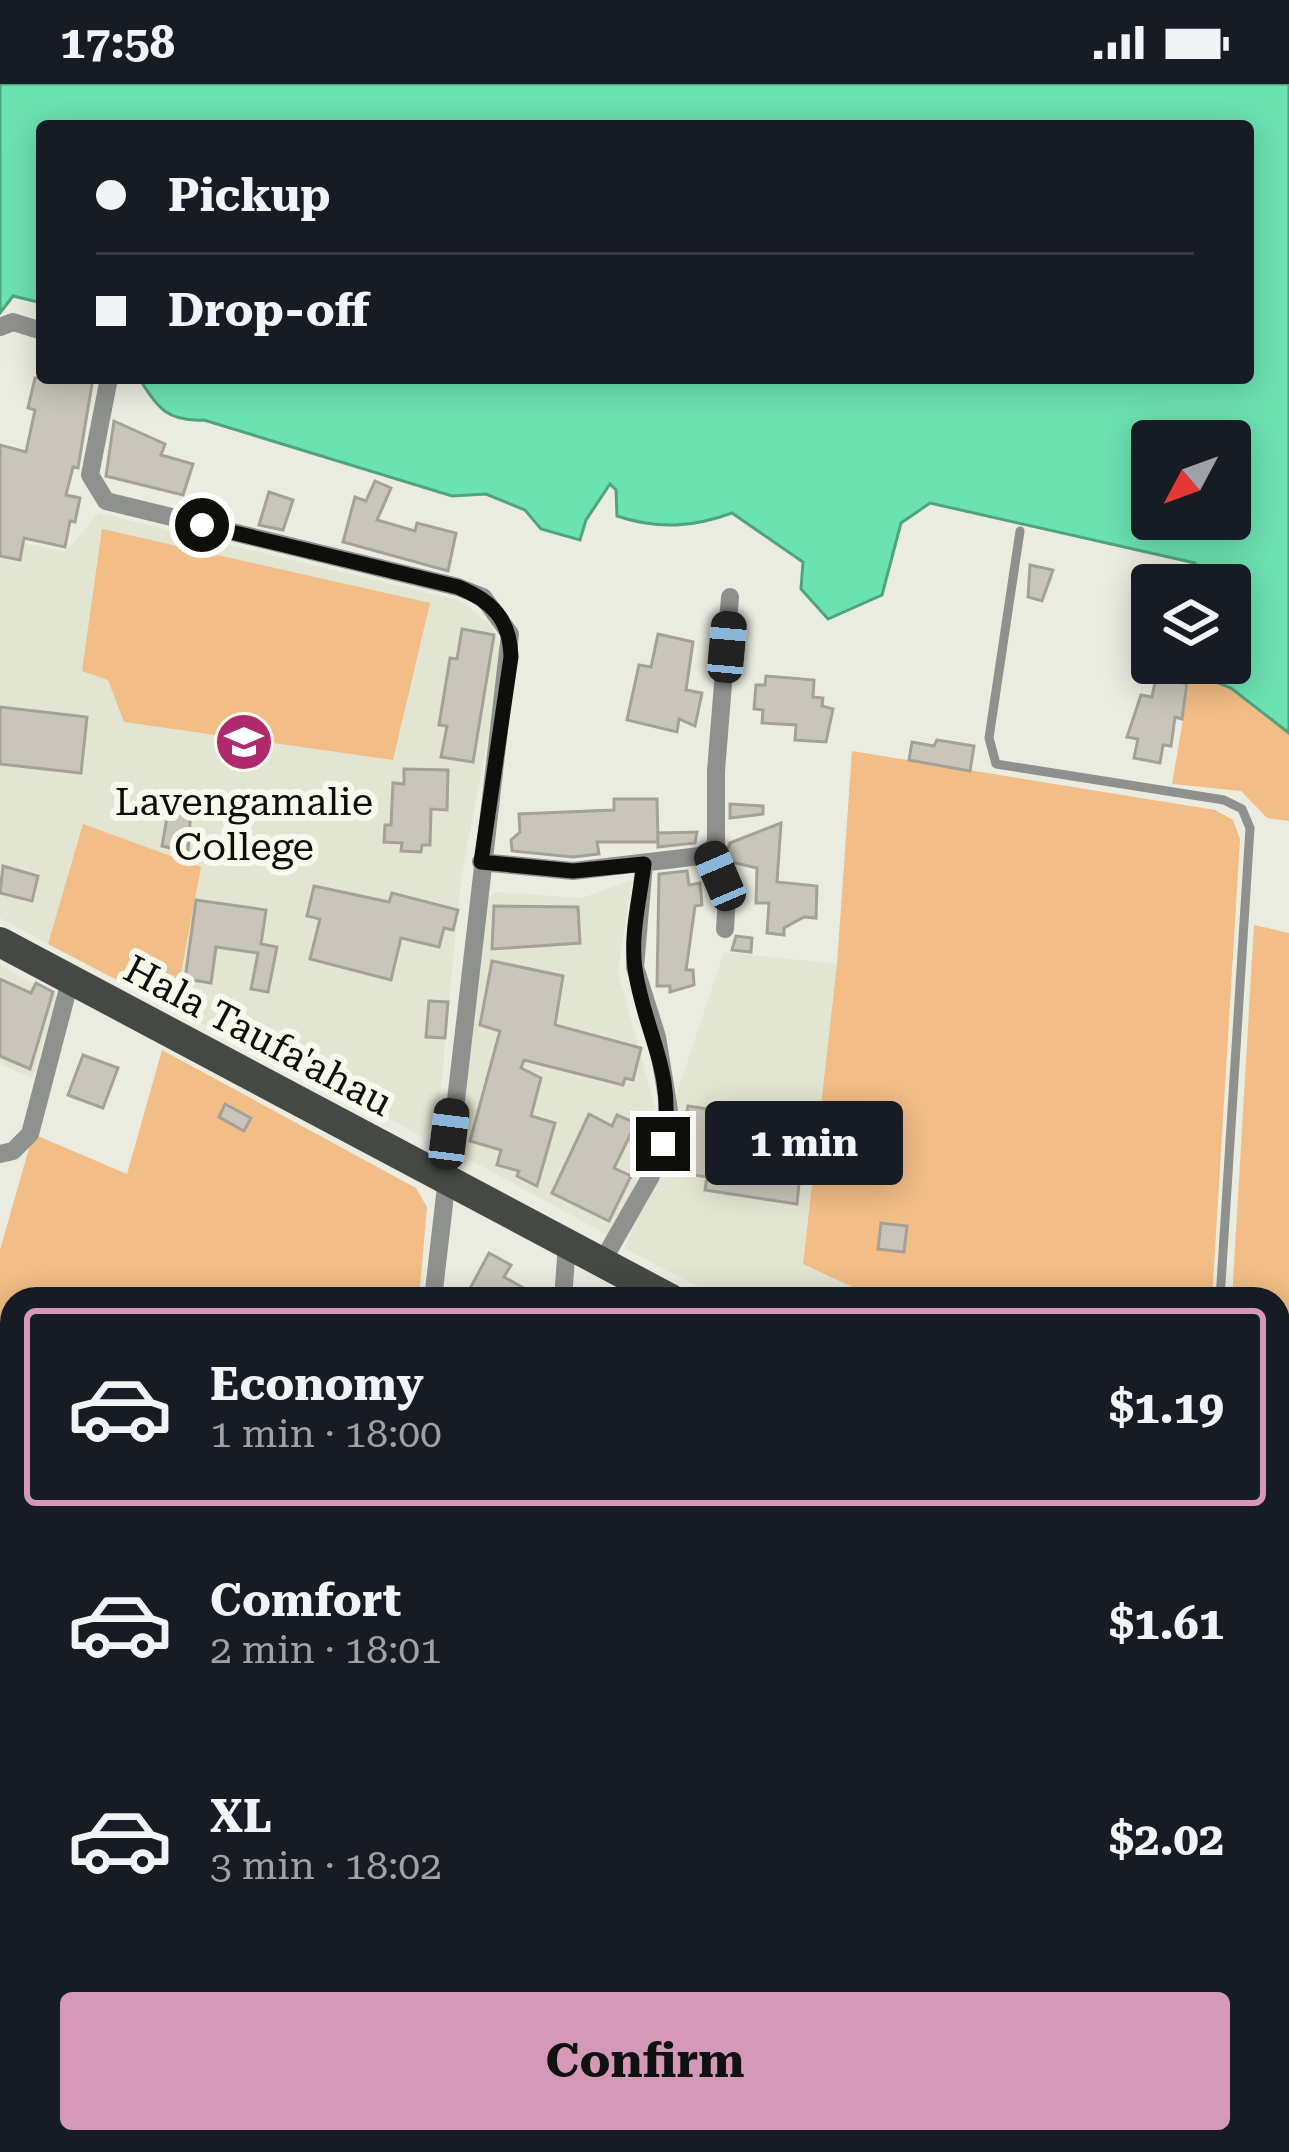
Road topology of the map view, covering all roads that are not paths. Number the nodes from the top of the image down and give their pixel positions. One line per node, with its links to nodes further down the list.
1 (0, 327): 2 (street)
2 (36, 329)
3 (108, 384): 7 (street)
4 (1020, 531): 19 (lane)
5 (730, 597): 6 (street)
6 (710, 852): 8 (street); 9 (street)
7 (481, 862): 8 (street); 13 (street)
8 (644, 864): 15 (street)
9 (725, 929)
10 (0, 942): 11 (main road, Hala Taufa'ahau)
11 (70, 981): 12 (street); 13 (main road, Hala Taufa'ahau)
12 (0, 1154)
13 (443, 1179): 14 (main road, Hala Taufa'ahau); 16 (street)
14 (567, 1244): 15 (main road, Hala Taufa'ahau); 17 (street)
15 (602, 1262): 18 (main road, Hala Taufa'ahau)
16 (434, 1287)
17 (564, 1287)
18 (649, 1287)
19 (1221, 1287)

